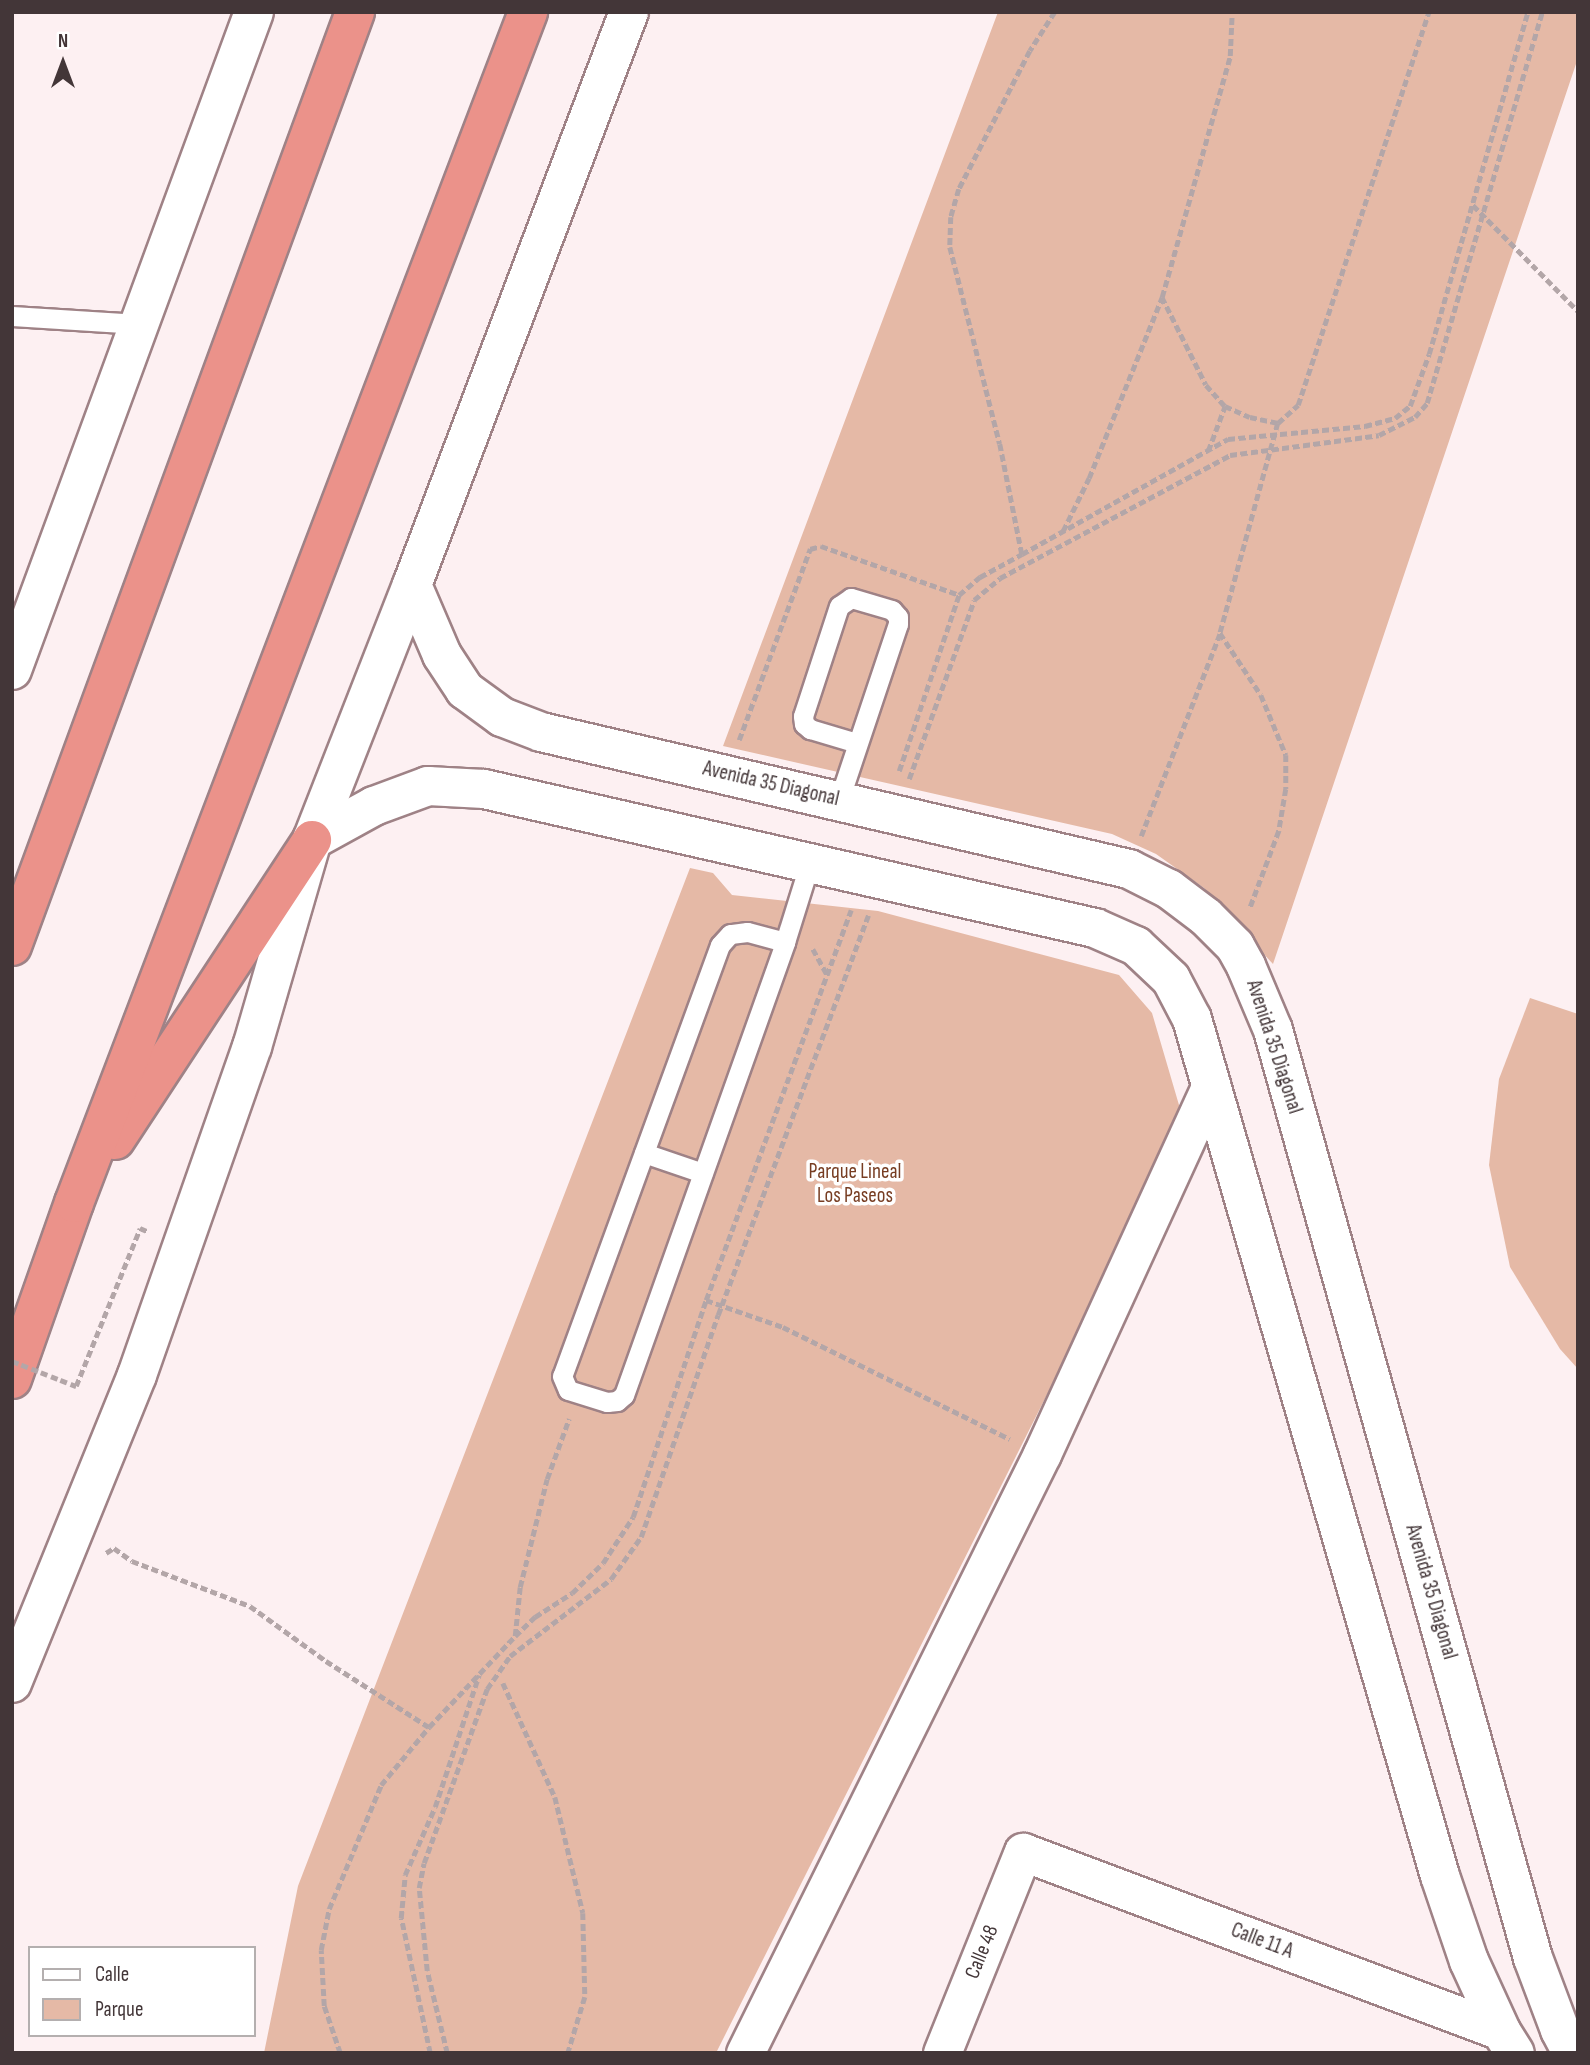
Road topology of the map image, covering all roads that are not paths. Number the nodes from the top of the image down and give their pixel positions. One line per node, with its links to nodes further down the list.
1 (254, 12): 6 (main road)
2 (355, 12): 14 (highway)
3 (528, 12): 18 (highway)
4 (629, 12): 7 (main road)
5 (12, 316): 6 (lane)
6 (139, 324): 8 (main road)
7 (412, 585): 10 (main road, Avenida 35 Diagonal); 11 (main road)
8 (12, 670)
9 (857, 743): 9 (lane); 10 (lane)
10 (839, 800): 25 (main road, Avenida 35 Diagonal)
11 (312, 840): 12 (main road); 18 (highway); 20 (main road)
12 (810, 862): 13 (lane); 15 (main road)
13 (785, 942): 16 (lane); 17 (lane)
14 (12, 946)
15 (1211, 1085): 22 (main road); 23 (street)
16 (643, 1153): 17 (lane); 17 (lane)
17 (702, 1174)
18 (74, 1203): 19 (highway)
19 (12, 1379)
20 (12, 1683)
21 (1023, 1852): 22 (street, Calle 11 A); 24 (street, Calle 48)
22 (1508, 2042)
23 (745, 2053)
24 (942, 2053)
25 (1572, 2053)

